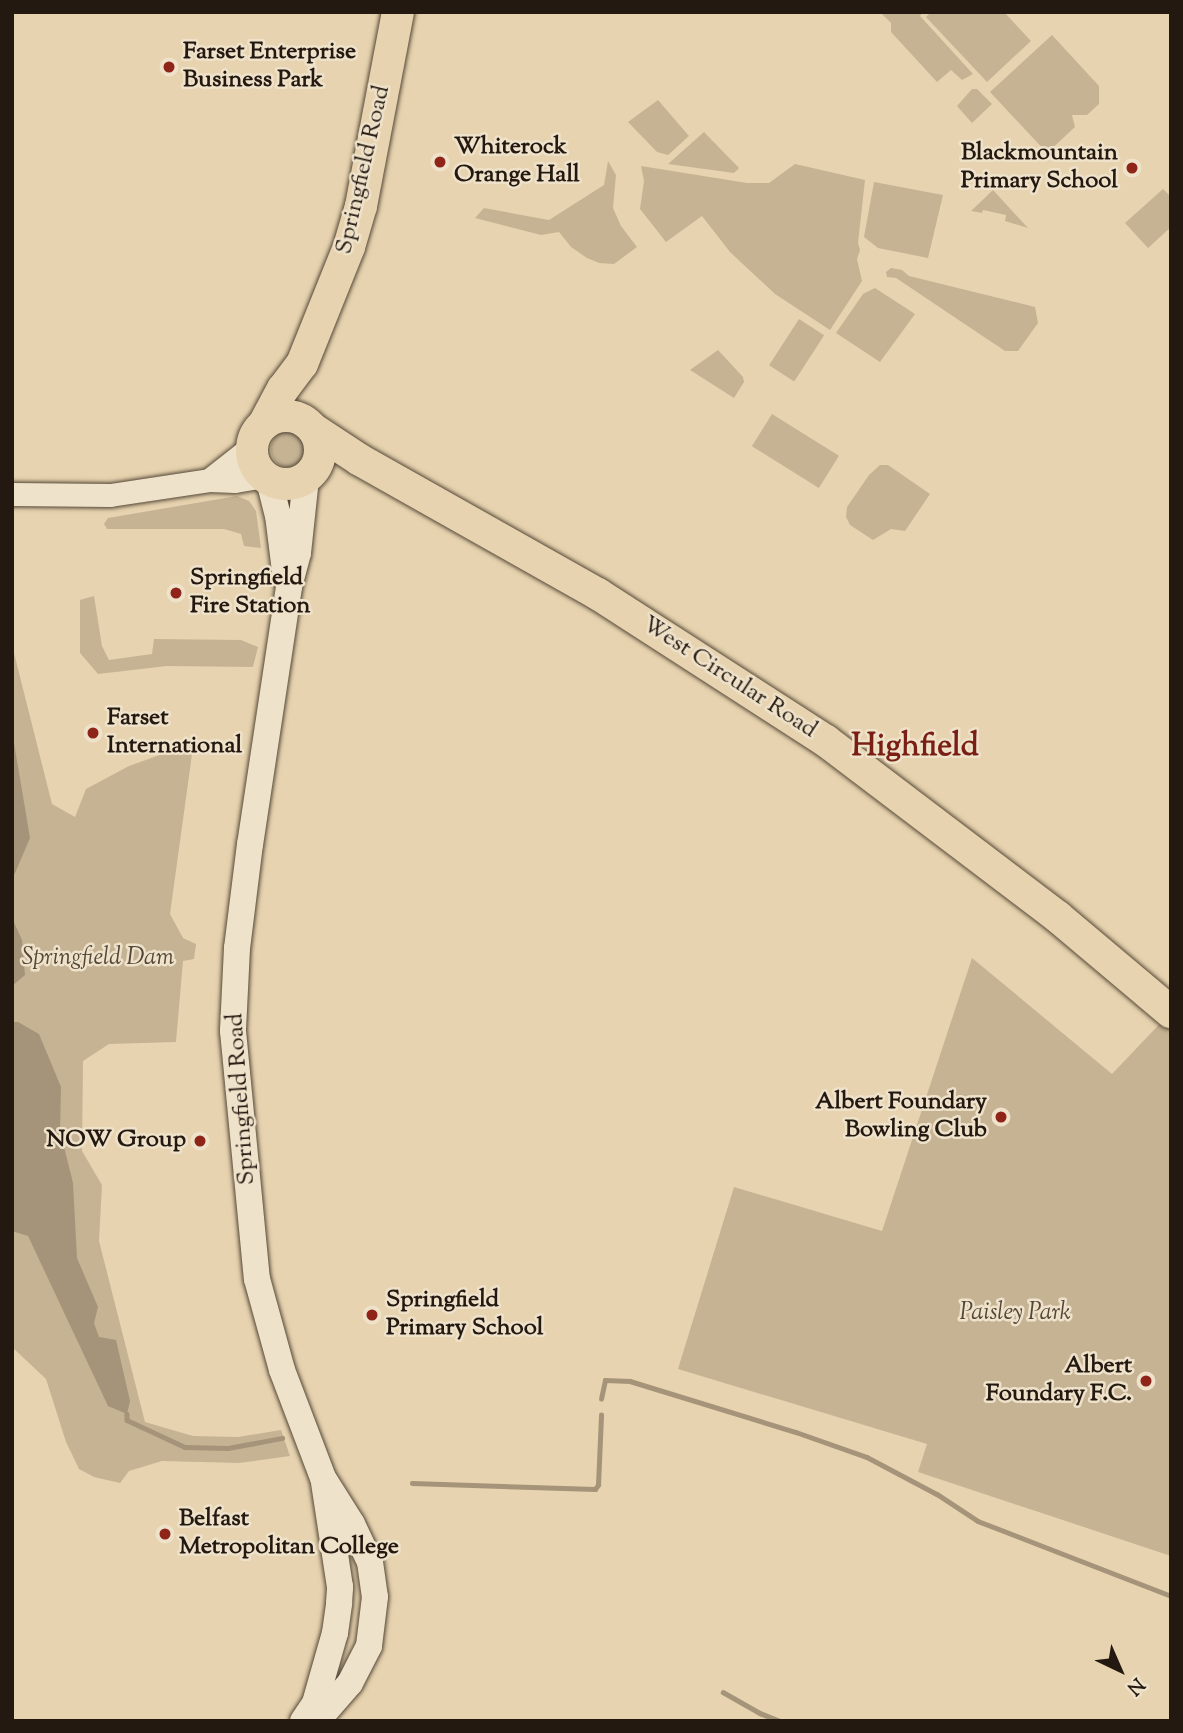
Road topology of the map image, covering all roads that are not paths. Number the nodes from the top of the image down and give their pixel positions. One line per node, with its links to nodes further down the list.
1 (398, 12): 2 (highway, Springfield Road)
2 (303, 364): 3 (highway, Springfield Road); 4 (highway, Springfield Road)
3 (309, 426): 4 (highway); 5 (highway, West Circular Road); 6 (highway)
4 (258, 435): 7 (highway); 8 (street)
5 (360, 460): 6 (highway); 11 (highway, West Circular Road)
6 (310, 473): 7 (highway); 10 (main road, Springfield Road)
7 (266, 478): 8 (street); 10 (main road, Springfield Road)
8 (209, 480): 9 (street)
9 (12, 494)
10 (289, 587): 12 (main road, Springfield Road)
11 (1171, 1012)
12 (323, 1478): 13 (main road, Springfield Road); 13 (main road, Springfield Road)
13 (312, 1715)

